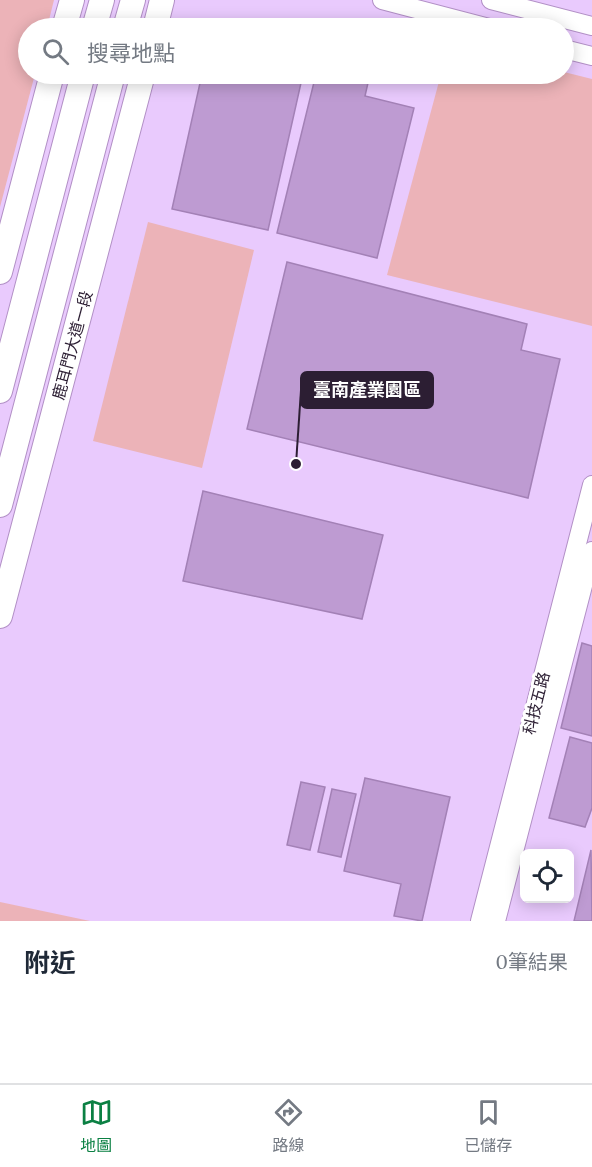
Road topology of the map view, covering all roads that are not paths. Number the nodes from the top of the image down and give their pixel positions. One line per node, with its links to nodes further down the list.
1 (72, 0): 7 (street)
2 (102, 0): 8 (street)
3 (133, 0): 9 (street)
4 (162, 0): 10 (street)
5 (382, 0): 11 (street)
6 (491, 0): 12 (street)
7 (67, 18)
8 (97, 18)
9 (128, 18)
10 (158, 18)
11 (451, 18)
12 (561, 18)
13 (574, 21): 14 (street)
14 (592, 26)
15 (574, 51): 16 (street)
16 (592, 56)
17 (49, 84): 21 (street)
18 (80, 84): 22 (street)
19 (110, 84): 24 (street, 鹿耳門大道一段)
20 (140, 84): 26 (street, 鹿耳門大道一段)
21 (0, 272)
22 (0, 391)
23 (592, 485): 27 (street, 科技五路)
24 (0, 505)
25 (592, 551): 28 (street, 科技五路)
26 (0, 616)
27 (480, 921)
28 (496, 921)

